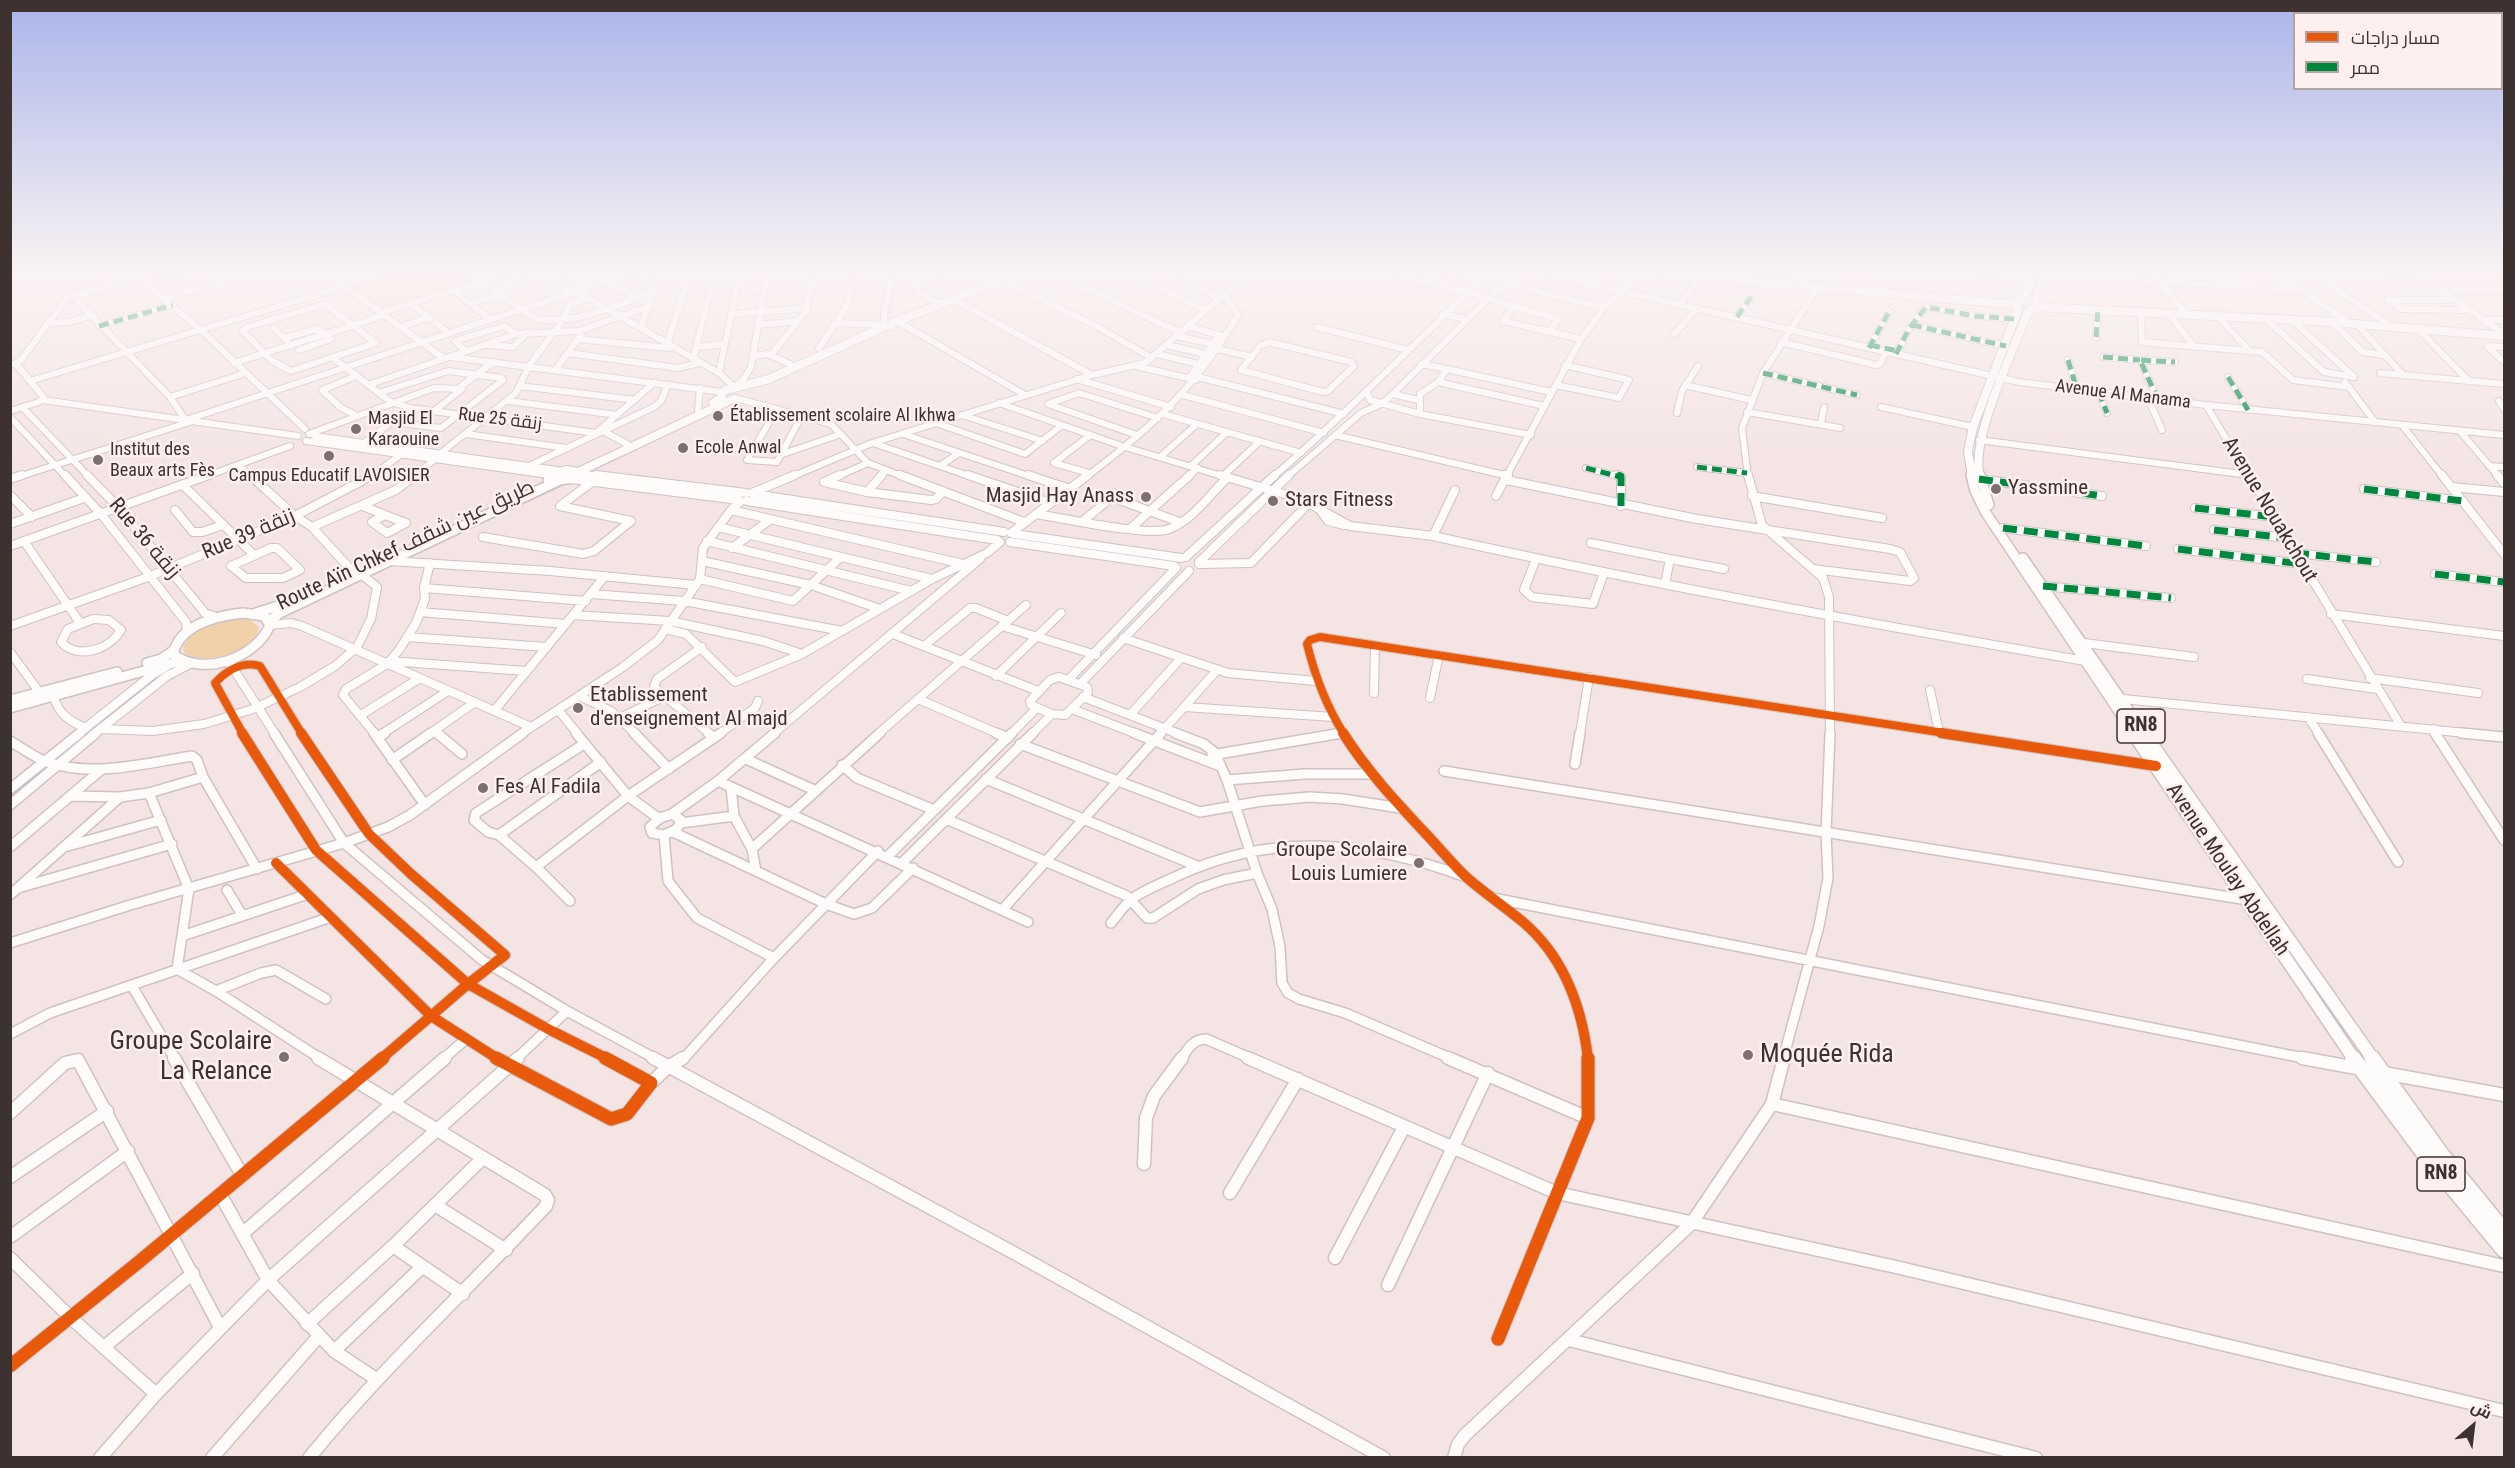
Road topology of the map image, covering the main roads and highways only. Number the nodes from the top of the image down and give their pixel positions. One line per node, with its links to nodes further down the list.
1 (854, 341): 6 (main road, Route Aïn Chkef طريق عين شقف)
2 (855, 341): 6 (main road, Route Aïn Chkef طريق عين شقف)
3 (2008, 341): 5 (main road, Avenue Moulay Abdellah / RN8)
4 (2015, 341): 5 (main road, Avenue Moulay Abdellah / RN8)
5 (1998, 378): 16 (main road, Avenue Moulay Abdellah / RN8); 17 (main road, Avenue Moulay Abdellah / RN8)
6 (732, 394): 7 (main road, Route Aïn Chkef طريق عين شقف); 7 (main road, Route Aïn Chkef طريق عين شقف)
7 (567, 474): 8 (main road); 9 (main road, Route Aïn Chkef طريق عين شقف); 9 (main road, Route Aïn Chkef طريق عين شقف)
8 (571, 479)
9 (357, 573): 10 (main road, Route Aïn Chkef طريق عين شقف); 11 (main road, Route Aïn Chkef طريق عين شقف)
10 (256, 614): 11 (main road); 12 (main road)
11 (269, 623): 13 (main road)
12 (173, 651): 13 (main road); 14 (main road)
13 (185, 663): 15 (main road)
14 (10, 700)
15 (10, 708)
16 (2505, 1231)
17 (2505, 1250)

